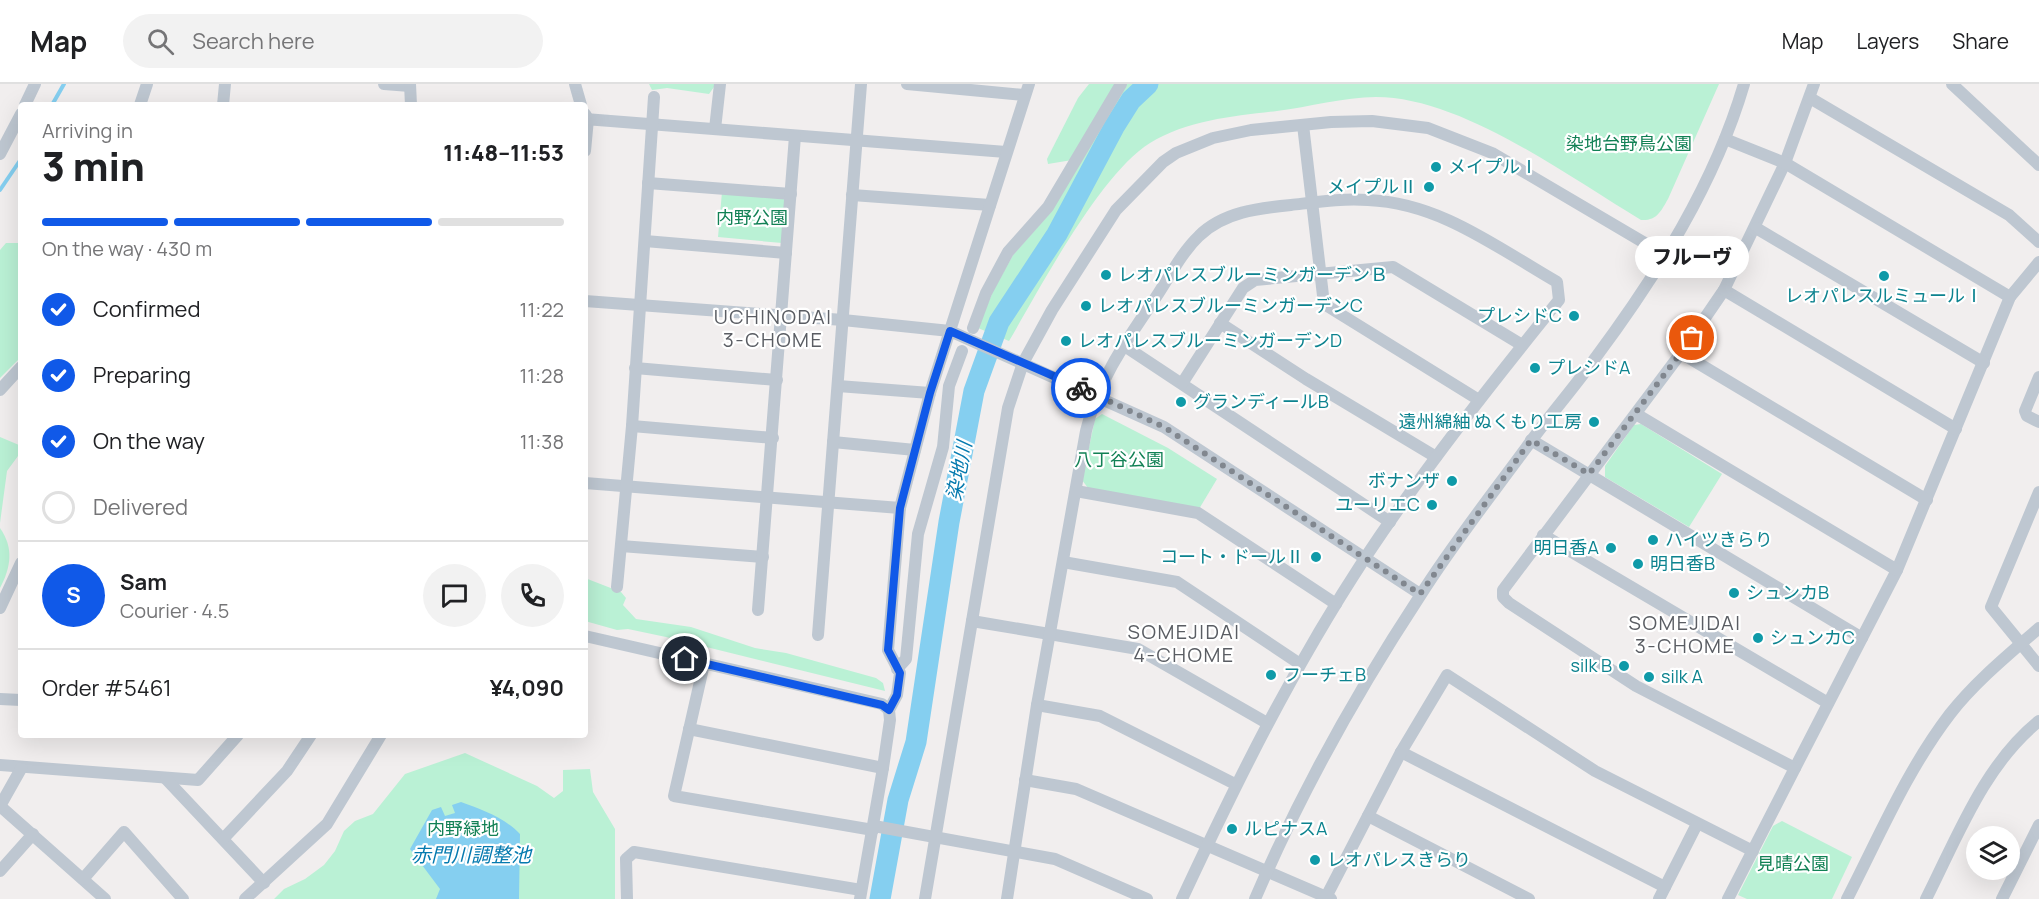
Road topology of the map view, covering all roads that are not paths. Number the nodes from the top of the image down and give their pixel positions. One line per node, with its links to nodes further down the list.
1 (35, 84): 17 (street)
2 (147, 84): 18 (street)
3 (225, 84): 19 (street)
4 (384, 84): 13 (street)
5 (575, 84): 21 (street)
6 (720, 84): 26 (street)
7 (861, 84): 29 (street)
8 (907, 84): 14 (street)
9 (1121, 84): 53 (street)
10 (1744, 84): 28 (street)
11 (1814, 84): 16 (street)
12 (1952, 84): 33 (street)
13 (410, 85): 20 (street)
14 (1026, 89): 30 (street)
15 (654, 97): 24 (street)
16 (1810, 98): 32 (street); 41 (street)
17 (26, 102)
18 (141, 102)
19 (223, 102)
20 (411, 102)
21 (580, 102)
22 (588, 117): 24 (street)
23 (18, 120): 31 (street)
24 (652, 124): 26 (street); 34 (street)
25 (1304, 125): 37 (street); 43 (street); 59 (street)
26 (715, 129): 27 (street)
27 (795, 136): 29 (street); 35 (street)
28 (1725, 139): 32 (street); 43 (street)
29 (856, 140): 30 (street); 36 (street)
30 (1006, 152): 38 (street)
31 (0, 153)
32 (1785, 163): 39 (street); 47 (street)
33 (2039, 165)
34 (648, 183): 35 (street); 40 (street)
35 (791, 194): 42 (street)
36 (852, 195): 38 (street); 51 (street)
37 (1312, 203): 45 (street); 55 (street); 56 (street)
38 (990, 205): 54 (street)
39 (1756, 228): 46 (street); 60 (street)
40 (645, 241): 42 (street); 49 (street)
41 (2039, 242)
42 (786, 254): 50 (street)
43 (1665, 255): 76 (street)
44 (2039, 262): 47 (street)
45 (1320, 273): 52 (street); 56 (street); 70 (street)
46 (1724, 290): 58 (street); 74 (street)
47 (2010, 297): 60 (street)
48 (588, 301): 49 (street)
49 (640, 305): 50 (street); 61 (street)
50 (783, 315): 51 (street); 64 (street)
51 (843, 320): 54 (street); 66 (street)
52 (1220, 323): 65 (street); 79 (street)
53 (973, 328)
54 (950, 331): 59 (street); 68 (street)
55 (1123, 345): 65 (street); 69 (street)
56 (1522, 345): 70 (street)
57 (962, 351): 112 (street)
58 (1681, 353): 71 (street); 86 (street)
59 (1023, 363): 69 (street); 102 (street)
60 (1984, 363): 74 (street)
61 (635, 369): 64 (street); 73 (street)
62 (18, 370): 67 (street)
63 (2039, 377): 72 (street)
64 (777, 380): 75 (street)
65 (1183, 382): 89 (street)
66 (838, 386): 68 (street); 77 (street)
67 (0, 390)
68 (930, 393): 78 (street)
69 (1096, 395): 83 (street); 93 (street)
70 (1479, 400): 79 (street)
71 (1636, 414): 80 (street); 96 (street)
72 (2039, 422)
73 (632, 426): 75 (street); 82 (street)
74 (1956, 429): 86 (street)
75 (773, 438): 85 (street)
76 (1531, 440): 80 (street); 98 (street)
77 (833, 442): 78 (street); 87 (street)
78 (915, 450): 88 (street)
79 (1437, 458): 89 (street)
80 (1589, 474): 90 (street); 107 (street)
81 (588, 483): 82 (street)
82 (626, 487): 85 (street); 91 (street)
83 (1076, 491): 94 (street); 99 (street)
84 (2039, 492): 108 (street)
85 (767, 498): 87 (street); 92 (street)
86 (1927, 500): 96 (street)
87 (828, 503): 88 (street); 105 (street)
88 (900, 508): 112 (street)
89 (1390, 522): 93 (street)
90 (1544, 536): 115 (street); 128 (street)
91 (621, 546): 92 (street); 97 (street)
92 (763, 557): 101 (street)
93 (1365, 558): 98 (street); 99 (street)
94 (1063, 562): 104 (street); 110 (street)
95 (18, 569): 100 (street)
96 (1897, 570): 107 (street)
97 (617, 586)
98 (1420, 594): 146 (street)
99 (1336, 604): 110 (street)
100 (0, 608)
101 (758, 610)
102 (972, 621): 104 (street); 140 (street)
103 (2039, 628): 108 (street)
104 (1050, 634): 116 (street); 119 (street)
105 (818, 635)
106 (588, 637): 109 (street)
107 (1862, 638): 115 (street)
108 (2020, 645): 111 (street); 152 (street)
109 (704, 664): 117 (street); 120 (street)
110 (1300, 664): 119 (street)
111 (2039, 666)
112 (897, 669): 117 (street)
113 (0, 699): 114 (street)
114 (18, 700)
115 (1828, 703): 128 (street)
116 (1037, 705): 131 (street); 132 (street)
117 (889, 710): 127 (street)
118 (2039, 722): 165 (street)
119 (1267, 723): 132 (street)
120 (689, 729): 127 (street); 138 (street)
121 (235, 738): 130 (street)
122 (309, 738): 141 (street)
123 (379, 738): 148 (street)
124 (1401, 752): 135 (street); 136 (street); 149 (street)
125 (0, 765): 126 (street)
126 (22, 767): 129 (street); 134 (street)
127 (883, 768): 138 (street)
128 (1795, 768): 144 (street)
129 (166, 778): 130 (street); 133 (street)
130 (198, 780): 133 (street)
131 (1025, 780): 142 (street); 143 (street)
132 (1235, 784): 142 (street)
133 (182, 796): 141 (street)
134 (0, 806): 139 (street)
135 (1368, 816): 151 (street); 162 (street)
136 (1697, 824): 144 (street); 149 (street)
137 (2039, 825): 166 (street)
138 (877, 828): 140 (street); 150 (street)
139 (33, 834): 145 (street); 147 (street)
140 (936, 837): 143 (street); 157 (street)
141 (223, 839): 148 (street)
142 (1207, 845): 146 (street); 160 (street)
143 (1013, 851): 158 (street); 159 (street)
144 (1753, 851): 164 (street)
145 (0, 871)
146 (1267, 871): 151 (street); 161 (street)
147 (83, 879): 153 (street); 154 (street)
148 (264, 883): 155 (street)
149 (1665, 887): 163 (street)
150 (861, 895): 156 (street)
151 (1327, 898)
152 (1849, 898)
153 (105, 899)
154 (183, 899)
155 (245, 899)
156 (627, 899)
157 (925, 899)
158 (1007, 899)
159 (1147, 899)
160 (1182, 899)
161 (1255, 899)
162 (1529, 899)
163 (1659, 899)
164 (1728, 899)
165 (1926, 899)
166 (2002, 899)

